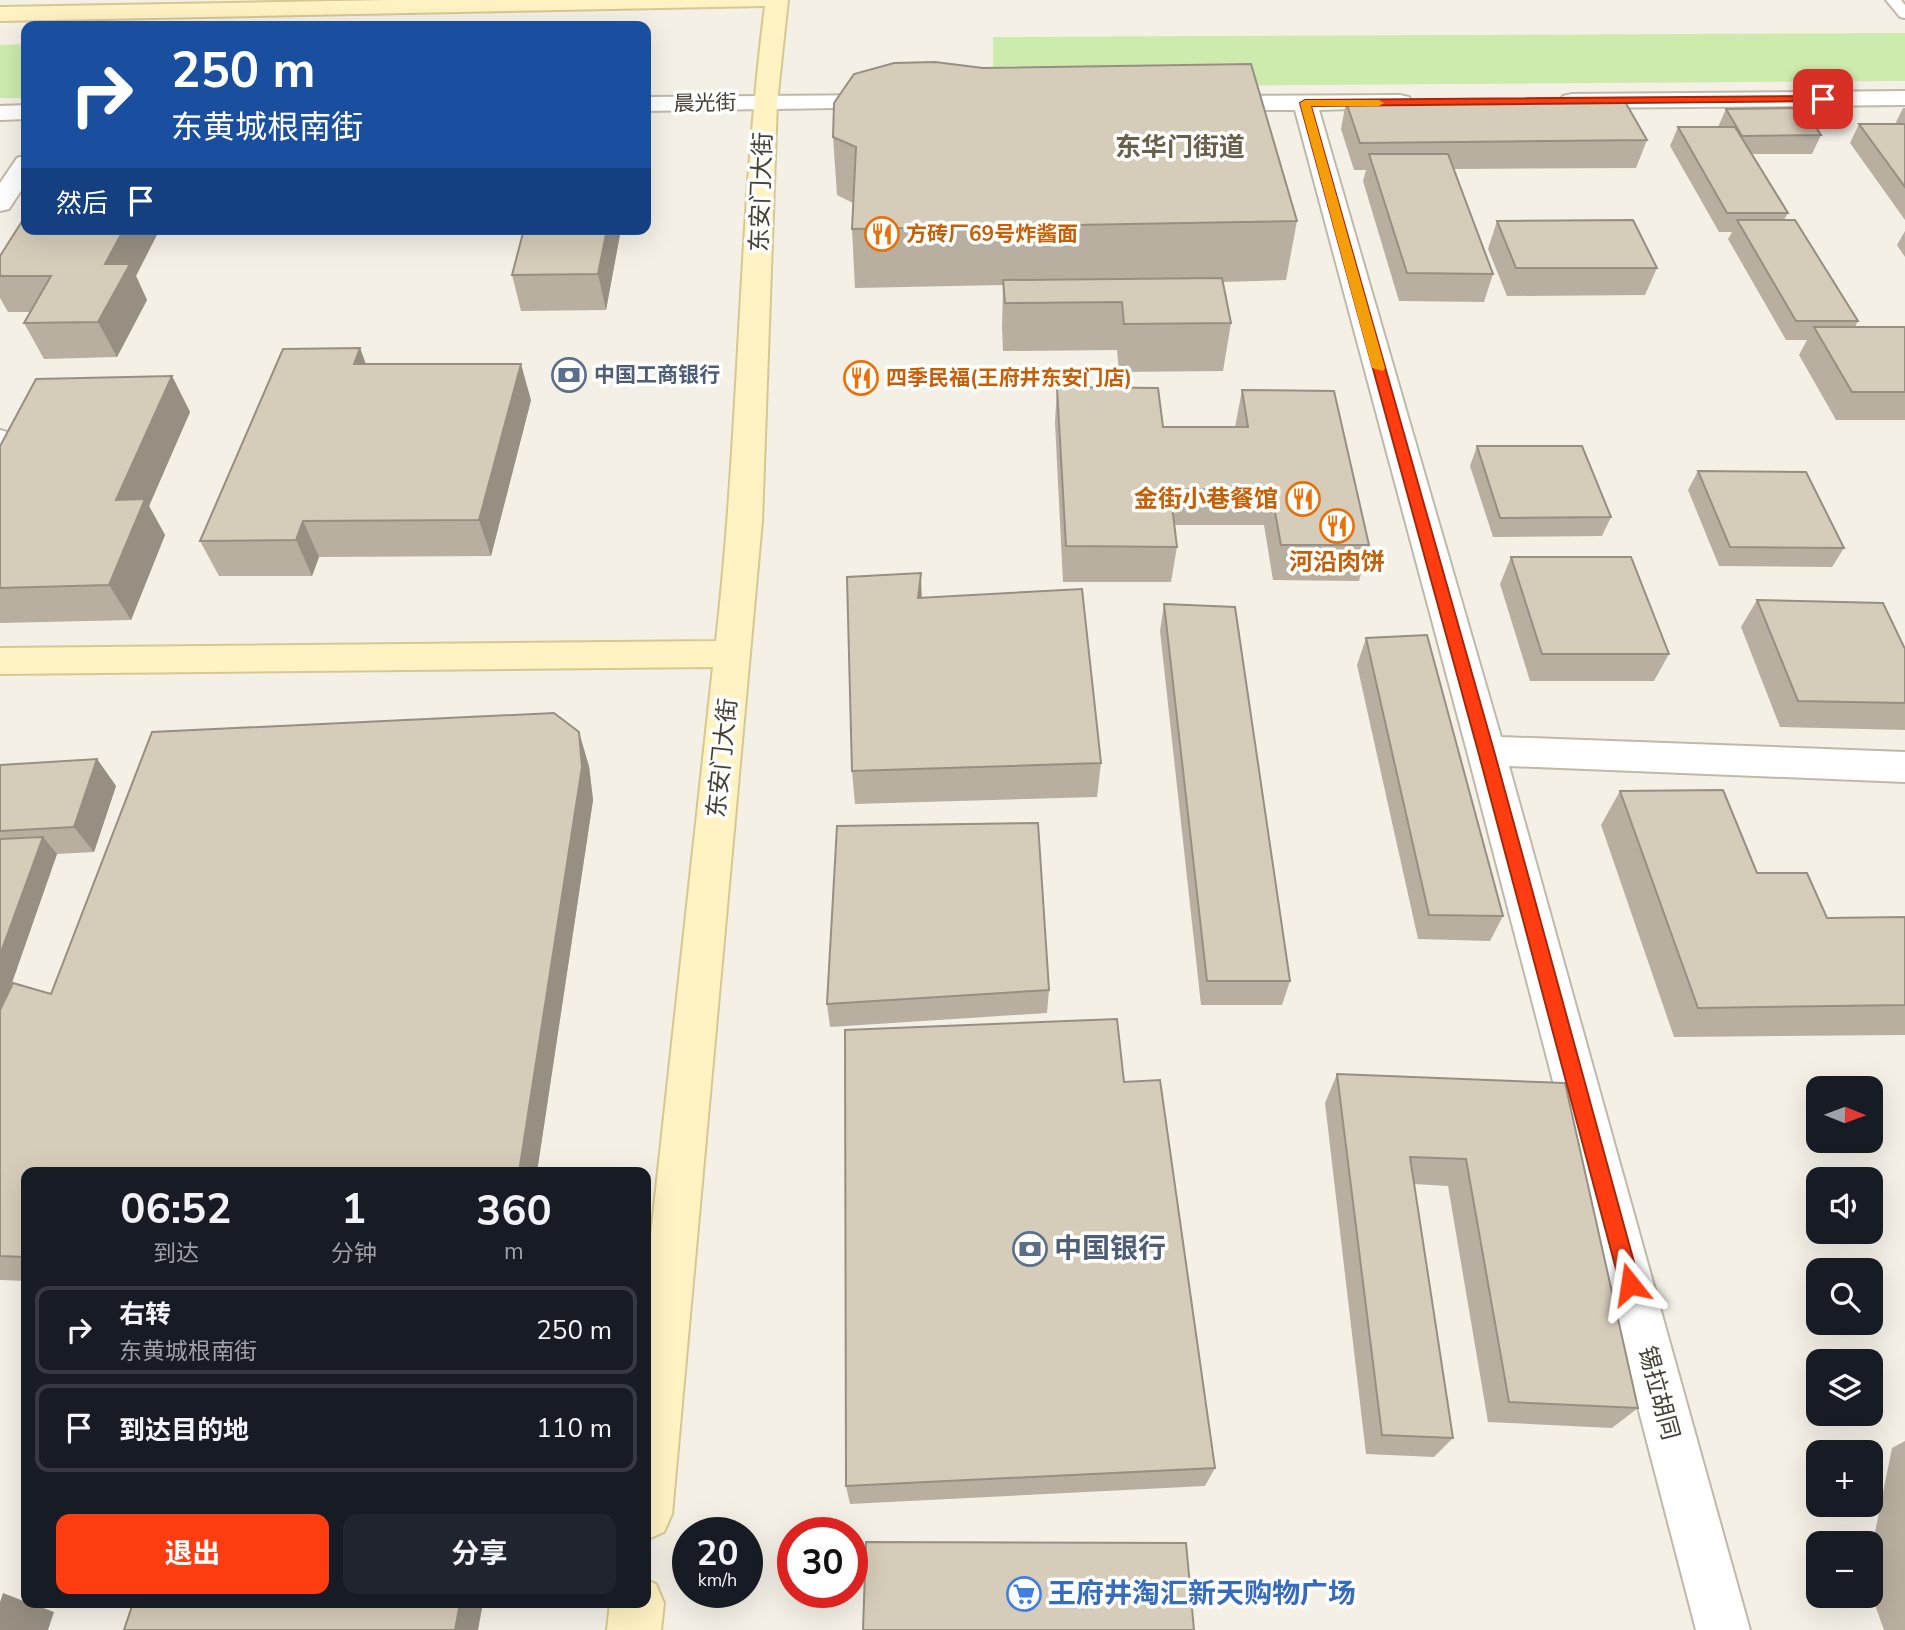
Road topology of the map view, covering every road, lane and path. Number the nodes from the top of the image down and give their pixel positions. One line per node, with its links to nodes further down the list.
1 (762, 0): 4 (main road)
2 (777, 0): 8 (main road, 东安门大街)
3 (1893, 0): 5 (lane)
4 (0, 14)
5 (1905, 14)
6 (1905, 98): 7 (street)
7 (1542, 101)
8 (765, 102): 9 (street, 晨光街); 13 (street, 晨光街); 18 (main road, 东安门大街)
9 (903, 102)
10 (1430, 102): 12 (street)
11 (1194, 103): 12 (street)
12 (1305, 103): 20 (street, 锡拉胡同)
13 (651, 104)
14 (0, 113): 15 (street)
15 (21, 113)
16 (21, 171): 17 (street)
17 (0, 203)
18 (732, 653): 19 (main road); 22 (main road, 东安门大街)
19 (0, 661)
20 (1486, 751): 21 (street); 25 (street, 锡拉胡同)
21 (1905, 767)
22 (651, 1464)
23 (636, 1608): 24 (main road)
24 (634, 1630)
25 (1723, 1630)

